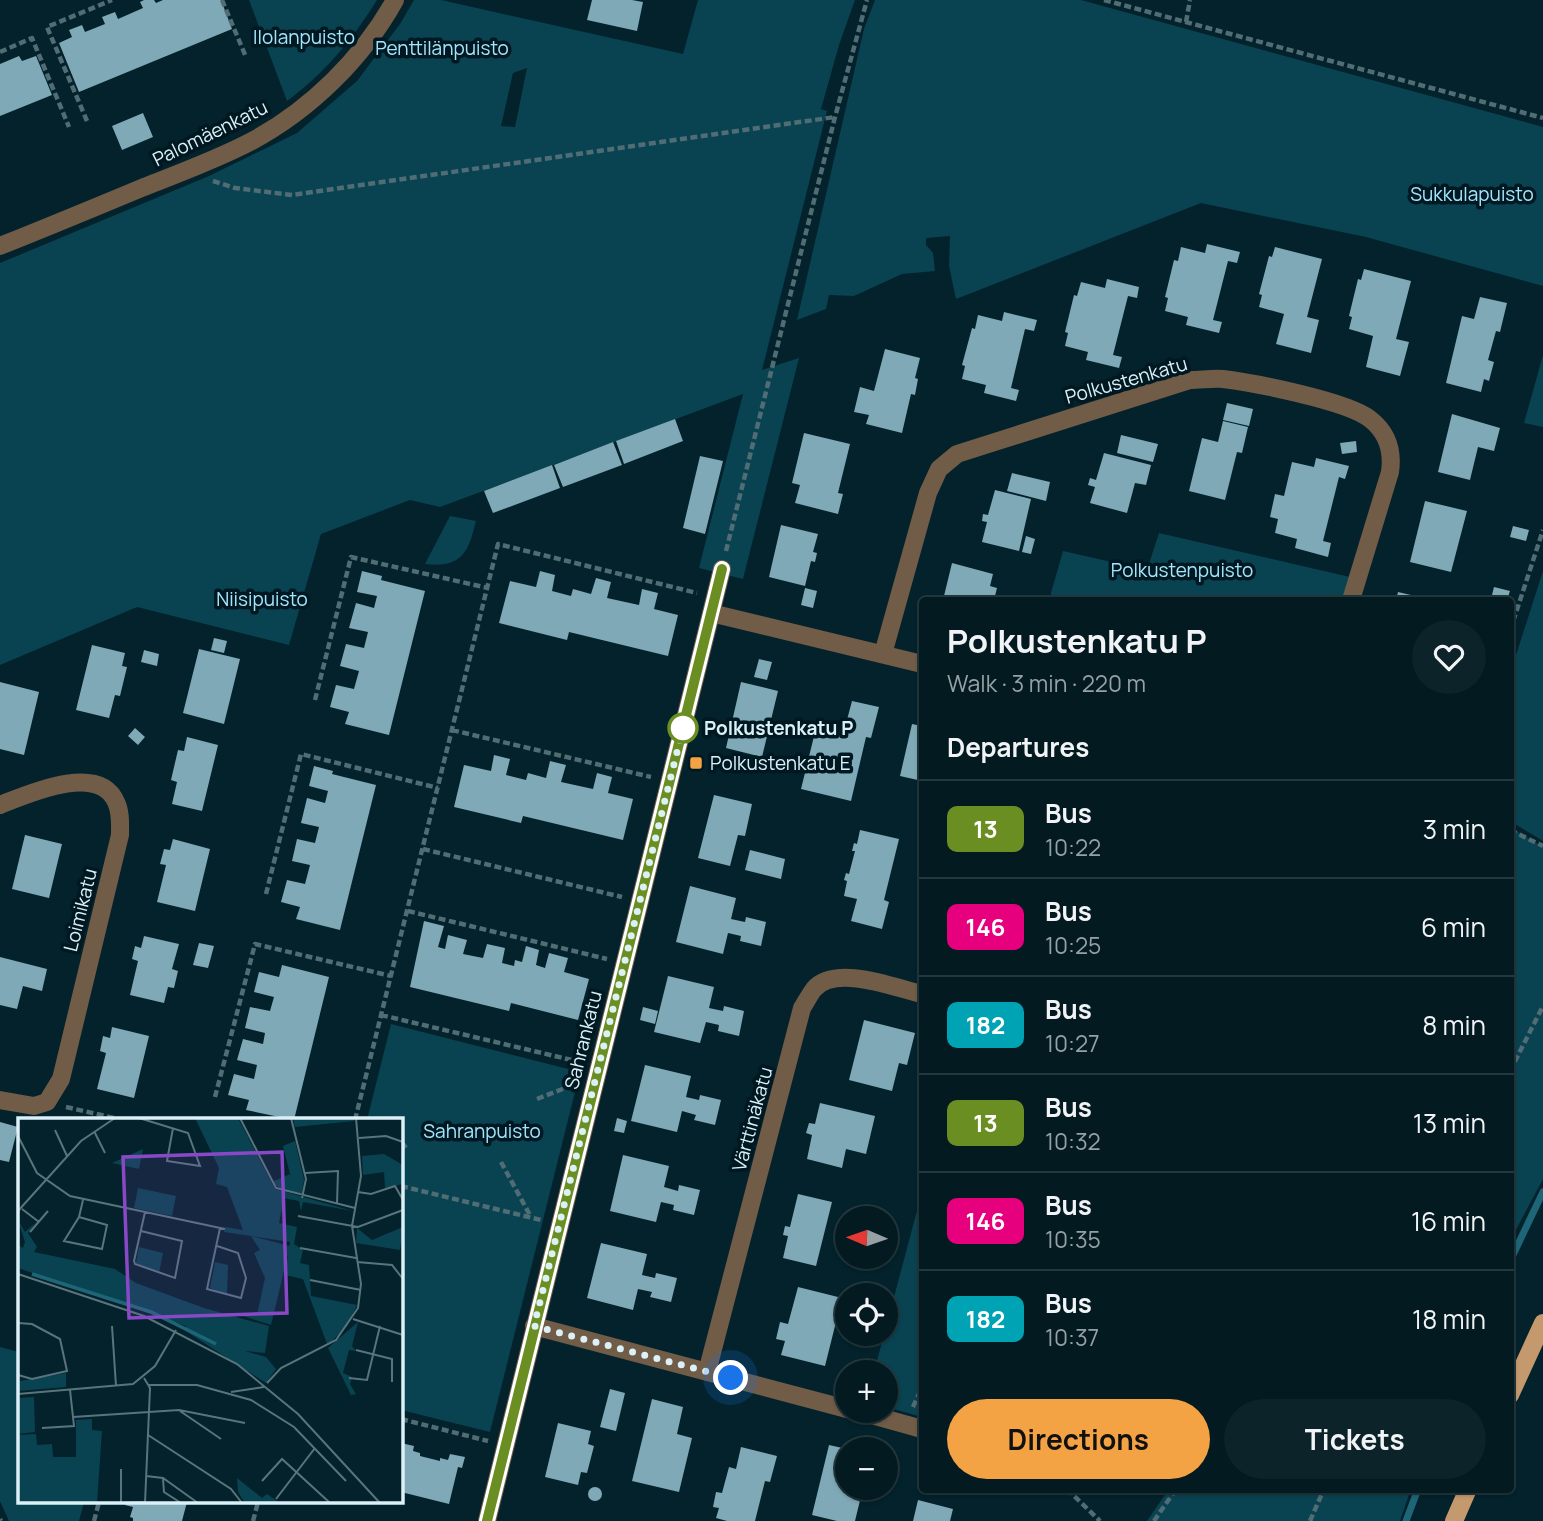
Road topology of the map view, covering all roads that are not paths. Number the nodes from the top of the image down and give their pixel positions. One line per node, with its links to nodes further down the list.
1 (395, 0): 2 (street, Palomäenkatu)
2 (0, 246)
3 (722, 569): 5 (street, Sahrankatu)
4 (1352, 597): 6 (street, Polkustenkatu)
5 (713, 605): 6 (street); 12 (street, Sahrankatu)
6 (883, 654): 7 (street)
7 (919, 663)
8 (0, 805): 10 (street, Loimikatu)
9 (919, 993): 13 (street, Värttinäkatu)
10 (0, 1100)
11 (1543, 1323): 14 (main road)
12 (534, 1326): 13 (street); 19 (street, Sahrankatu)
13 (708, 1372): 15 (street)
14 (1514, 1386)
15 (835, 1406)
16 (898, 1422): 17 (street)
17 (919, 1428)
18 (1466, 1493): 20 (main road)
19 (487, 1521)
20 (1454, 1521)

